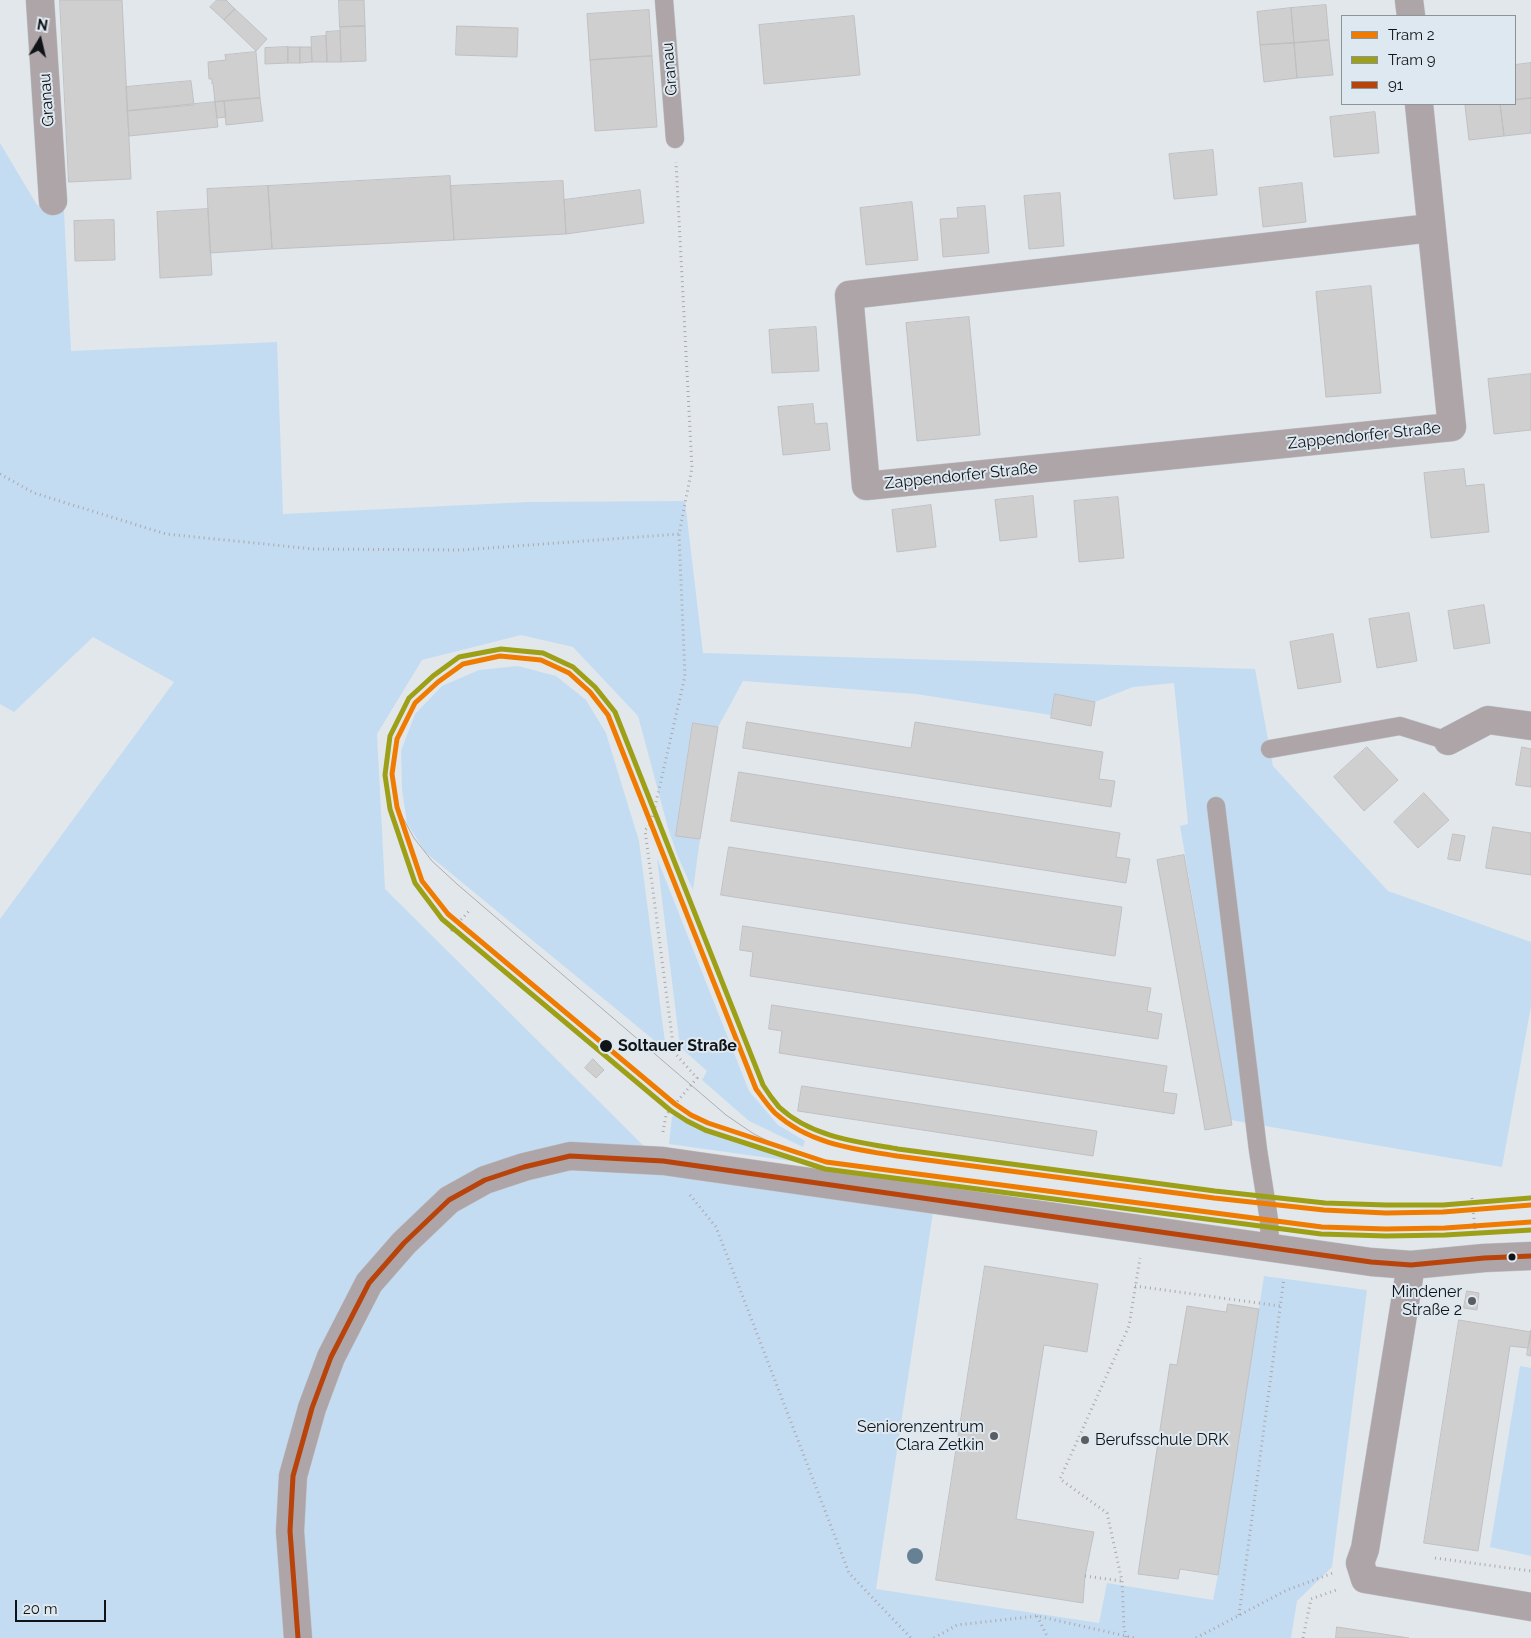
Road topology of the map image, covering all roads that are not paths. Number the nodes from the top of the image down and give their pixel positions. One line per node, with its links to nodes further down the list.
1 (40, 0): 7 (street, Granau)
2 (664, 0): 6 (lane, Granau)
3 (1409, 0): 4 (street)
4 (1411, 15)
5 (1419, 105): 8 (street, Zappendorfer Straße)
6 (675, 139)
7 (53, 201)
8 (1431, 228): 8 (street, Zappendorfer Straße)
9 (1531, 726): 10 (street)
10 (1448, 742): 11 (lane)
11 (1270, 749)
12 (1216, 806): 13 (lane)
13 (1270, 1247): 15 (street); 17 (street)
14 (1531, 1256): 15 (street)
15 (1411, 1265): 16 (street)
16 (1531, 1607)
17 (298, 1638)

